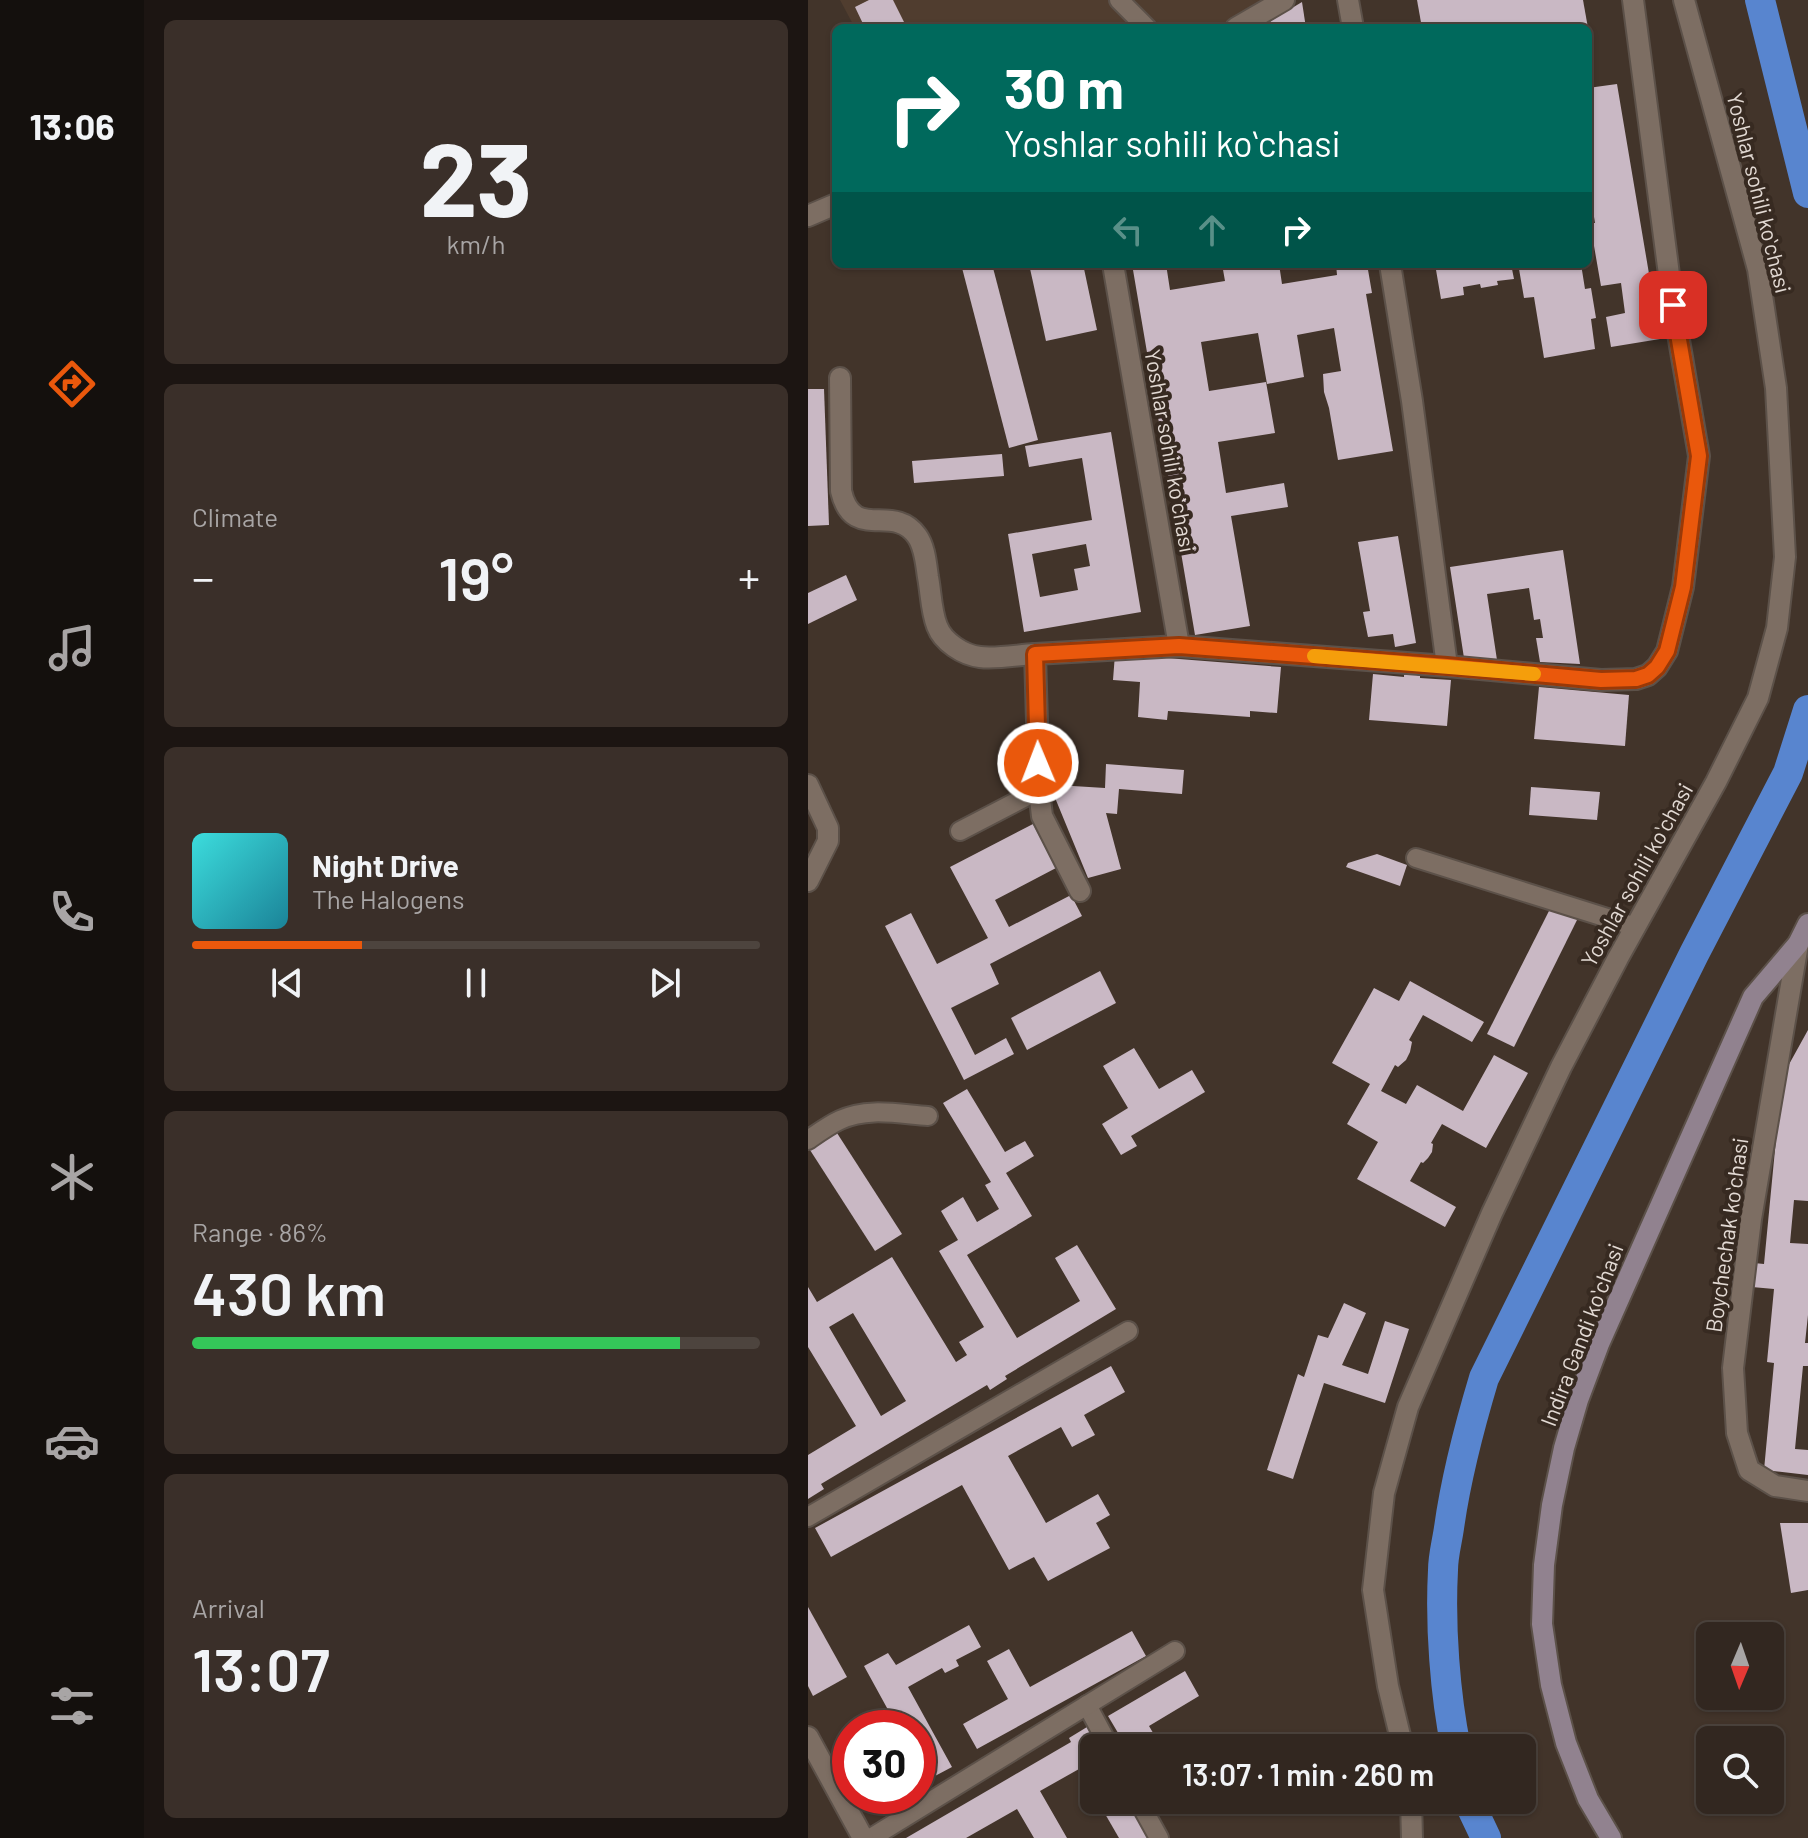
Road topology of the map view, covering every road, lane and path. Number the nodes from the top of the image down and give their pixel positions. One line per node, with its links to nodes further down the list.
1 (1119, 0): 6 (lane)
2 (1284, 0): 7 (street)
3 (1348, 0): 8 (street)
4 (1633, 0): 16 (street)
5 (1684, 0): 24 (street, Yoshlar sohili koʻchasi)
6 (1143, 24)
7 (1243, 24)
8 (1352, 24)
9 (832, 206): 10 (street)
10 (808, 216)
11 (1114, 268): 14 (street, Yoshlar sohili koʻchasi)
12 (1391, 268): 16 (street)
13 (840, 378): 15 (street)
14 (1179, 646): 15 (street); 16 (street)
15 (1035, 654): 18 (street)
16 (1447, 666)
17 (808, 785): 21 (street)
18 (1039, 790): 19 (lane); 22 (street)
19 (960, 831)
20 (1416, 858): 24 (lane)
21 (808, 881)
22 (1080, 891)
23 (1808, 924): 25 (street, Indira Gandi koʻchasi)
24 (1636, 927): 34 (street, Yoshlar sohili koʻchasi)
25 (1798, 944): 29 (street, Boychechak koʻchasi); 42 (street, Indira Gandi koʻchasi)
26 (928, 1116): 27 (lane)
27 (808, 1140)
28 (1128, 1331): 30 (lane)
29 (1808, 1491)
30 (808, 1517)
31 (1175, 1651): 32 (lane)
32 (1087, 1705): 33 (lane); 39 (lane)
33 (1103, 1734)
34 (1400, 1734)
35 (808, 1737): 38 (street)
36 (1146, 1814): 40 (lane)
37 (1411, 1814): 41 (street)
38 (863, 1838)
39 (871, 1838)
40 (1159, 1838)
41 (1412, 1838)
42 (1611, 1838)

